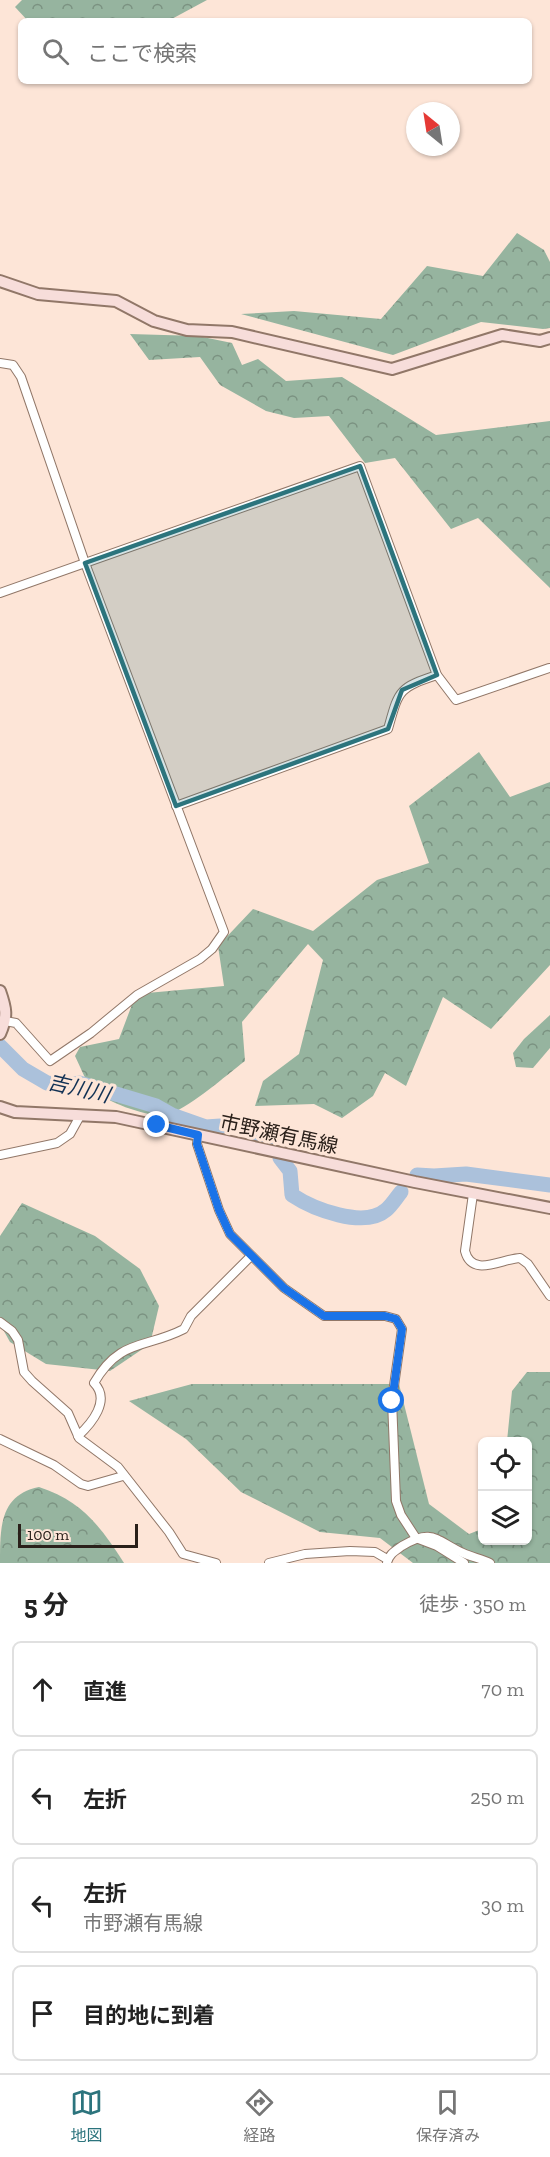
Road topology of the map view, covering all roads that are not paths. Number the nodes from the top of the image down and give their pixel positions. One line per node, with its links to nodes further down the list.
1 (0, 281): 2 (main road)
2 (550, 338)
3 (0, 363): 4 (street)
4 (85, 562): 5 (street); 7 (street); 8 (street)
5 (0, 593)
6 (549, 668): 7 (street)
7 (437, 675): 8 (street)
8 (176, 806): 10 (street)
9 (0, 991): 10 (main road)
10 (3, 1026)
11 (0, 1107): 12 (main road, 市野瀬有馬線)
12 (80, 1116): 13 (main road, 市野瀬有馬線); 14 (street)
13 (198, 1135): 15 (main road, 市野瀬有馬線); 17 (street)
14 (0, 1155)
15 (473, 1194): 16 (main road, 市野瀬有馬線); 18 (street)
16 (550, 1208)
17 (251, 1256): 20 (street); 23 (street)
18 (550, 1296)
19 (0, 1322): 20 (street)
20 (78, 1436): 22 (street)
21 (0, 1438): 22 (street)
22 (123, 1476): 25 (street)
23 (416, 1538): 24 (street); 27 (street); 28 (street)
24 (387, 1561): 26 (street)
25 (216, 1563)
26 (269, 1563)
27 (464, 1563)
28 (490, 1563)

